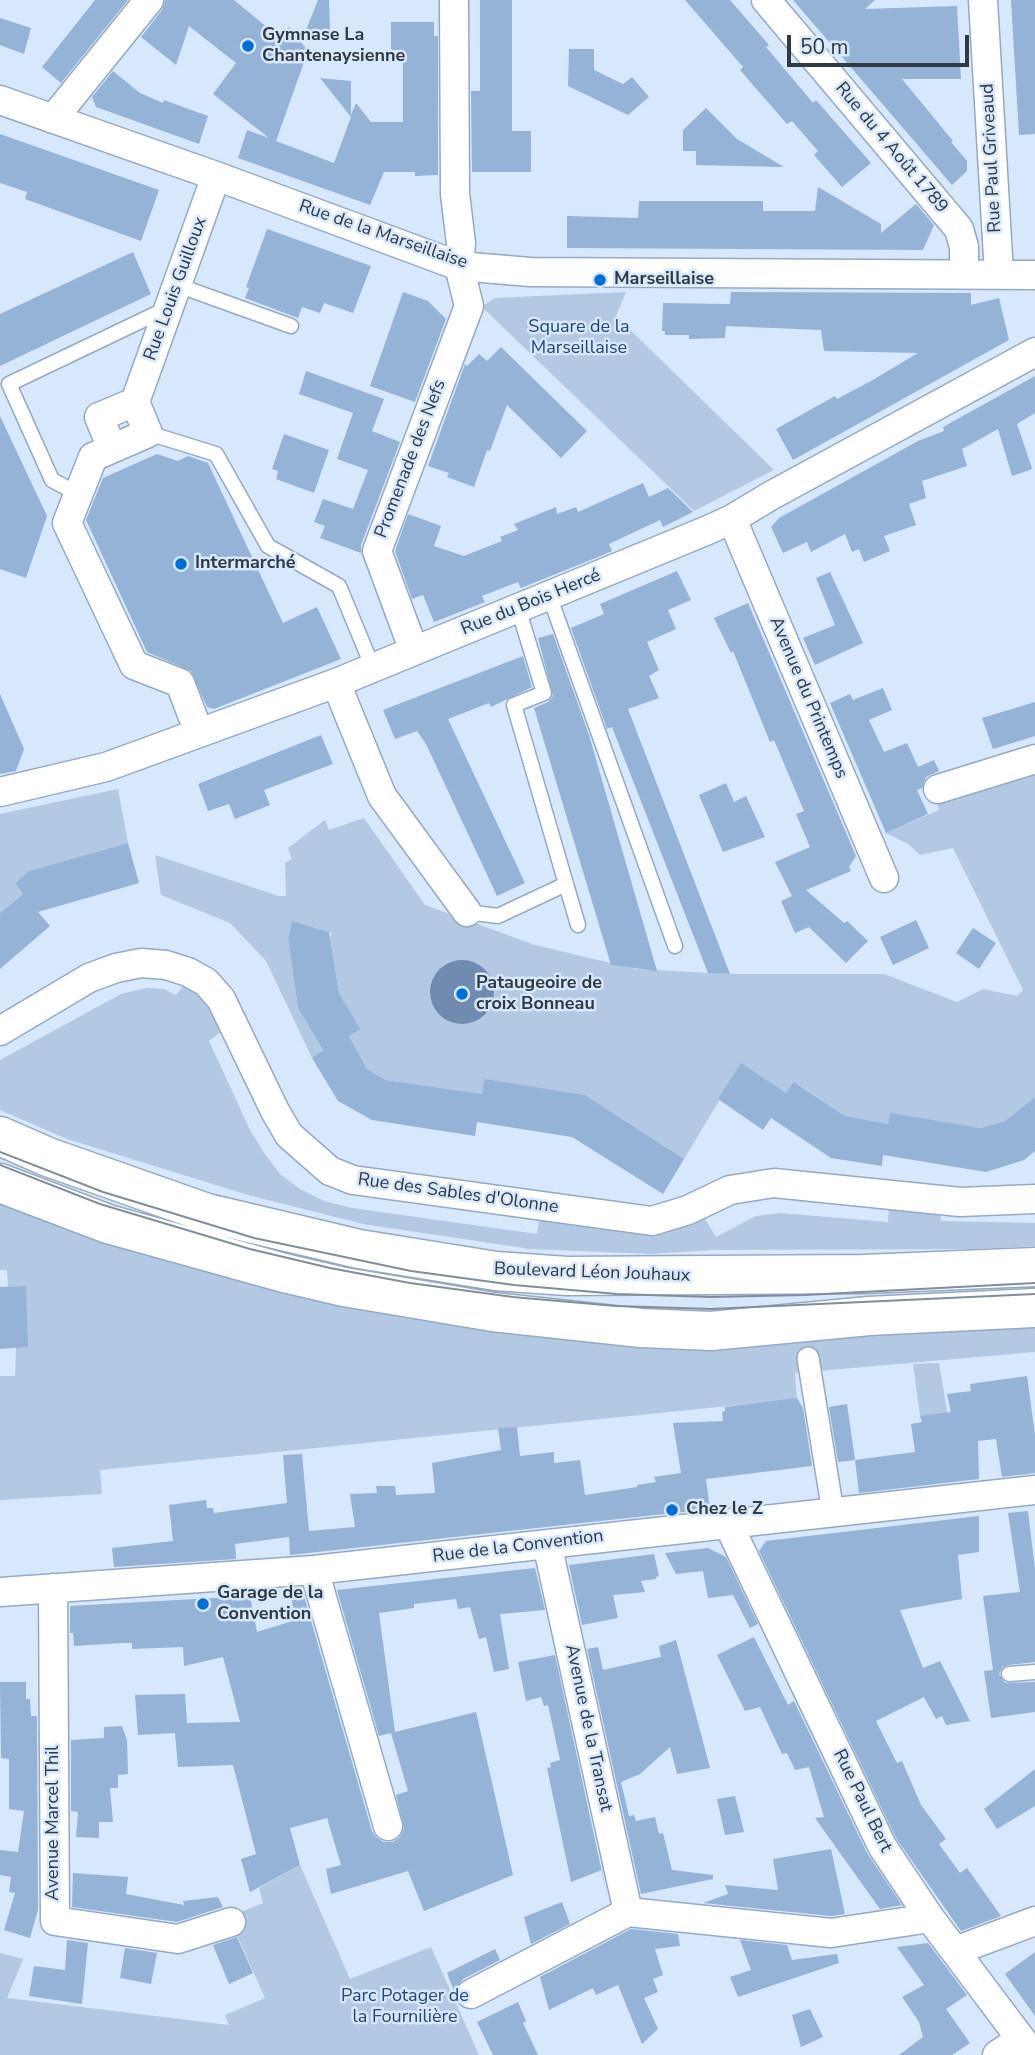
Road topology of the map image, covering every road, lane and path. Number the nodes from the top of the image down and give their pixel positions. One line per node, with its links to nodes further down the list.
1 (149, 0): 6 (street)
2 (454, 0): 8 (street, Promenade des Nefs)
3 (766, 0): 9 (street, Rue du 4 Août 1789)
4 (983, 0): 10 (street, Rue Paul Griveaud)
5 (0, 100): 6 (street, Rue de la Marseillaise)
6 (53, 119): 7 (street, Rue de la Marseillaise)
7 (216, 176): 8 (street, Rue de la Marseillaise); 12 (street, Rue Louis Guilloux)
8 (459, 266): 9 (street, Rue de la Marseillaise); 22 (street, Promenade des Nefs)
9 (964, 274): 10 (street, Rue de la Marseillaise)
10 (999, 274): 11 (street, Rue de la Marseillaise)
11 (1035, 275)
12 (173, 296): 13 (lane); 15 (street, Rue Louis Guilloux); 18 (lane)
13 (292, 326)
14 (1035, 352): 19 (street, Rue du Bois Hercé)
15 (135, 402): 16 (street); 17 (street)
16 (148, 433): 17 (street); 23 (lane)
17 (112, 448): 18 (street)
18 (78, 494): 25 (street)
19 (732, 519): 20 (street, Rue du Bois Hercé); 29 (street, Avenue du Printemps)
20 (550, 595): 21 (street, Rue du Bois Hercé); 33 (lane)
21 (518, 608): 22 (street, Rue du Bois Hercé); 30 (lane)
22 (414, 651): 23 (street, Rue du Bois Hercé)
23 (373, 668): 24 (street, Rue du Bois Hercé)
24 (336, 683): 25 (street, Rue du Bois Hercé); 31 (street)
25 (199, 733): 28 (street, Rue du Bois Hercé)
26 (1035, 759): 27 (street)
27 (939, 789)
28 (0, 792)
29 (884, 878)
30 (566, 884): 31 (lane); 32 (lane)
31 (467, 912)
32 (578, 925)
33 (674, 946)
34 (0, 1031): 37 (street, Rue des Sables d'Olonne)
35 (0, 1136): 38 (main road, Boulevard Léon Jouhaux)
36 (0, 1183): 39 (main road)
37 (1035, 1199)
38 (1035, 1267)
39 (1035, 1308)
40 (808, 1357): 42 (street)
41 (1035, 1490): 42 (street, Rue de la Convention)
42 (833, 1512): 43 (street, Rue de la Convention)
43 (731, 1523): 44 (street, Rue de la Convention); 52 (street, Rue Paul Bert)
44 (550, 1544): 45 (street, Rue de la Convention); 51 (street, Avenue de la Transat)
45 (314, 1570): 46 (street, Rue de la Convention); 50 (street)
46 (52, 1588): 47 (street, Rue de la Convention); 54 (street, Avenue Marcel Thil)
47 (0, 1592)
48 (1035, 1672): 49 (lane)
49 (1009, 1674)
50 (388, 1826)
51 (628, 1912): 52 (street); 56 (street)
52 (930, 1917): 55 (street, Rue Paul Bert)
53 (1035, 1921): 55 (street)
54 (231, 1922)
55 (955, 1951): 57 (street, Rue Paul Bert)
56 (471, 1994)
57 (1026, 2047): 58 (street)
58 (997, 2055)

